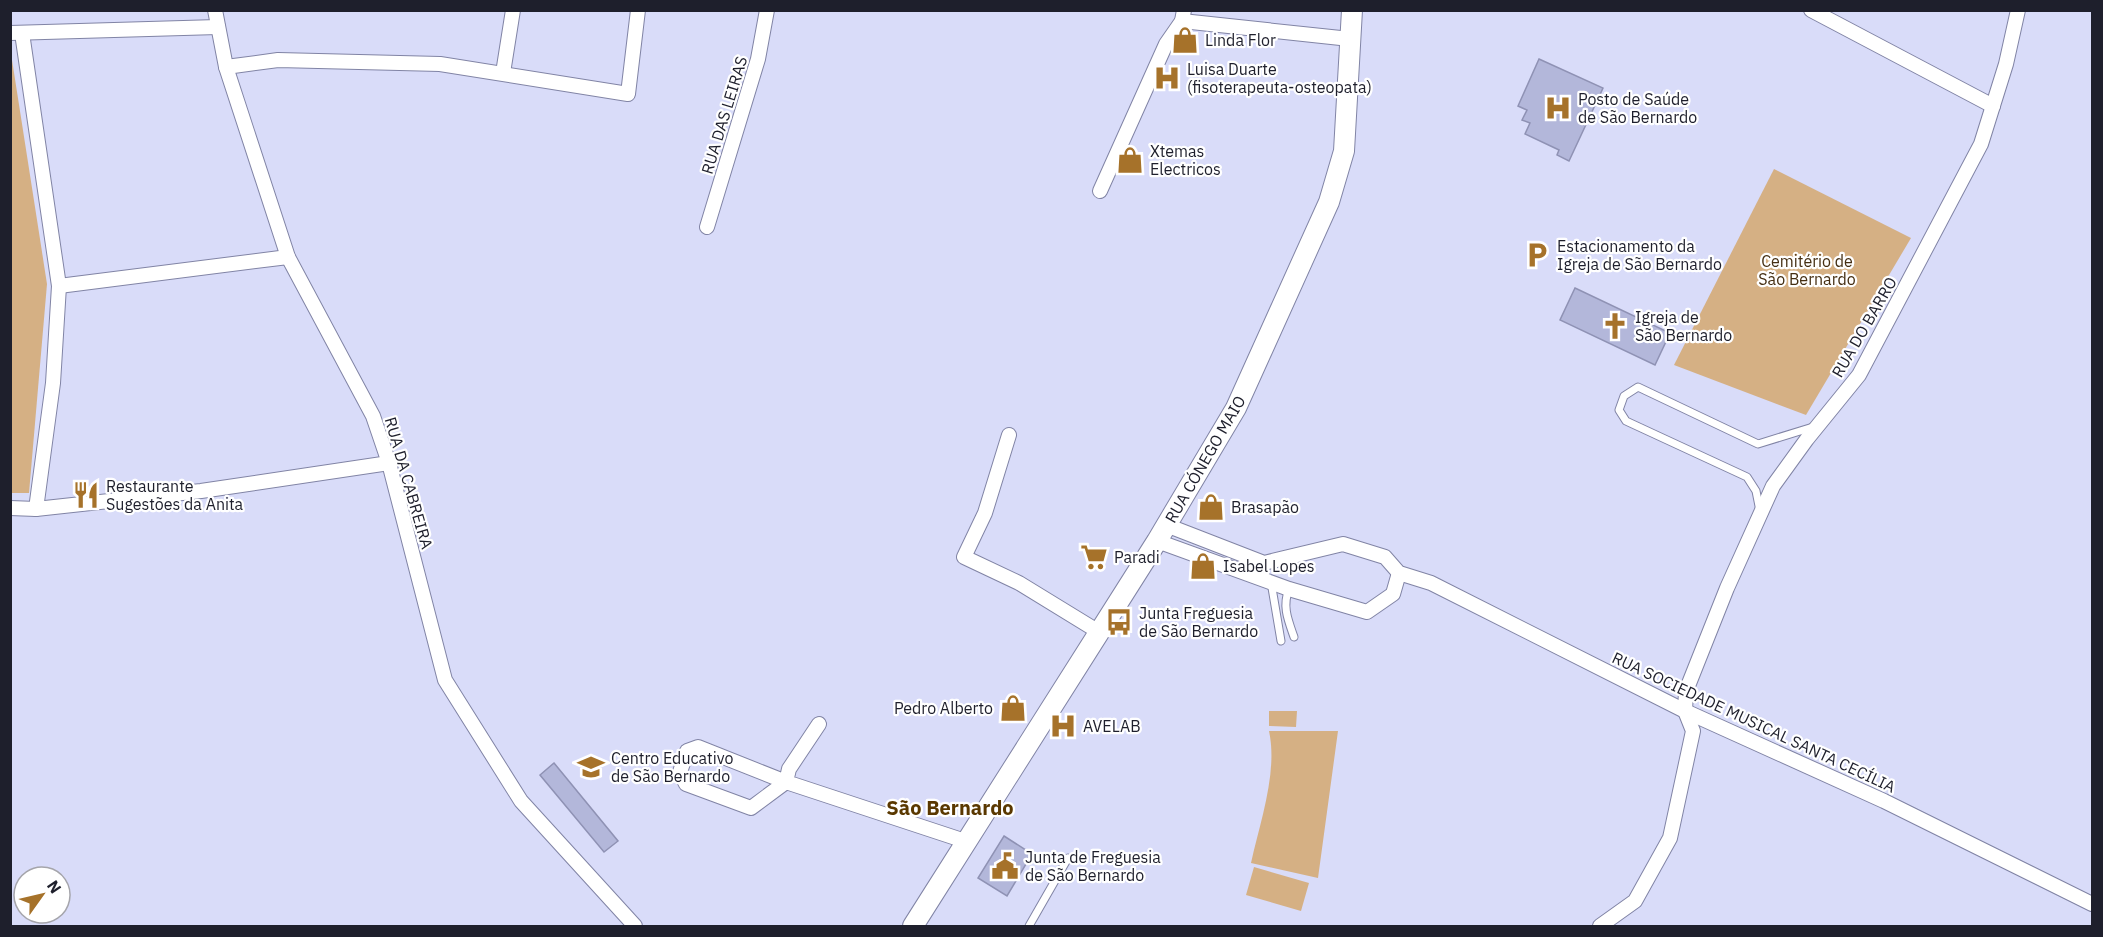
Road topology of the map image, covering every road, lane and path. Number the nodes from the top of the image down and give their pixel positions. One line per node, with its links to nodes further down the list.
1 (215, 10): 9 (street, RUA DA CABREIRA)
2 (513, 10): 13 (street)
3 (638, 10): 13 (street)
4 (767, 10): 16 (street, RUA DAS LEIRAS)
5 (1352, 10): 11 (main road, RUA CÓNEGO MAIO)
6 (1811, 10): 14 (street)
7 (2018, 10): 14 (street, RUA DO BARRO)
8 (1183, 16): 11 (street); 15 (street)
9 (218, 27): 10 (street); 12 (street, RUA DA CABREIRA)
10 (16, 33): 18 (street)
11 (1350, 39): 25 (main road, RUA CÓNEGO MAIO)
12 (226, 67): 13 (street); 17 (street, RUA DA CABREIRA)
13 (503, 73)
14 (1993, 106): 19 (street, RUA DO BARRO)
15 (1100, 191)
16 (707, 227)
17 (288, 257): 18 (street); 21 (street, RUA DA CABREIRA)
18 (59, 286): 23 (street)
19 (1818, 425): 24 (street, RUA DO BARRO); 24 (lane)
20 (1009, 435): 29 (street)
21 (389, 463): 23 (street); 38 (street, RUA DA CABREIRA)
22 (10, 508): 23 (street)
23 (36, 509)
24 (1760, 515): 32 (street, RUA DO BARRO)
25 (1161, 533): 26 (street, RUA SOCIEDADE MUSICAL SANTA CECÍLIA); 27 (street); 29 (main road, RUA CÓNEGO MAIO)
26 (1400, 573): 28 (street); 32 (street, RUA SOCIEDADE MUSICAL SANTA CECÍLIA)
27 (1271, 582): 28 (street); 31 (lane)
28 (1289, 589): 30 (lane)
29 (1099, 632): 35 (main road, RUA CÓNEGO MAIO)
30 (1294, 637)
31 (1281, 641)
32 (1685, 711): 37 (street, RUA SOCIEDADE MUSICAL SANTA CECÍLIA); 41 (street)
33 (819, 724): 34 (street)
34 (786, 782): 34 (street); 35 (street)
35 (965, 841): 39 (main road, RUA CÓNEGO MAIO)
36 (1068, 858): 40 (lane)
37 (2092, 904)
38 (635, 927)
39 (913, 927)
40 (1029, 927)
41 (1600, 927)

